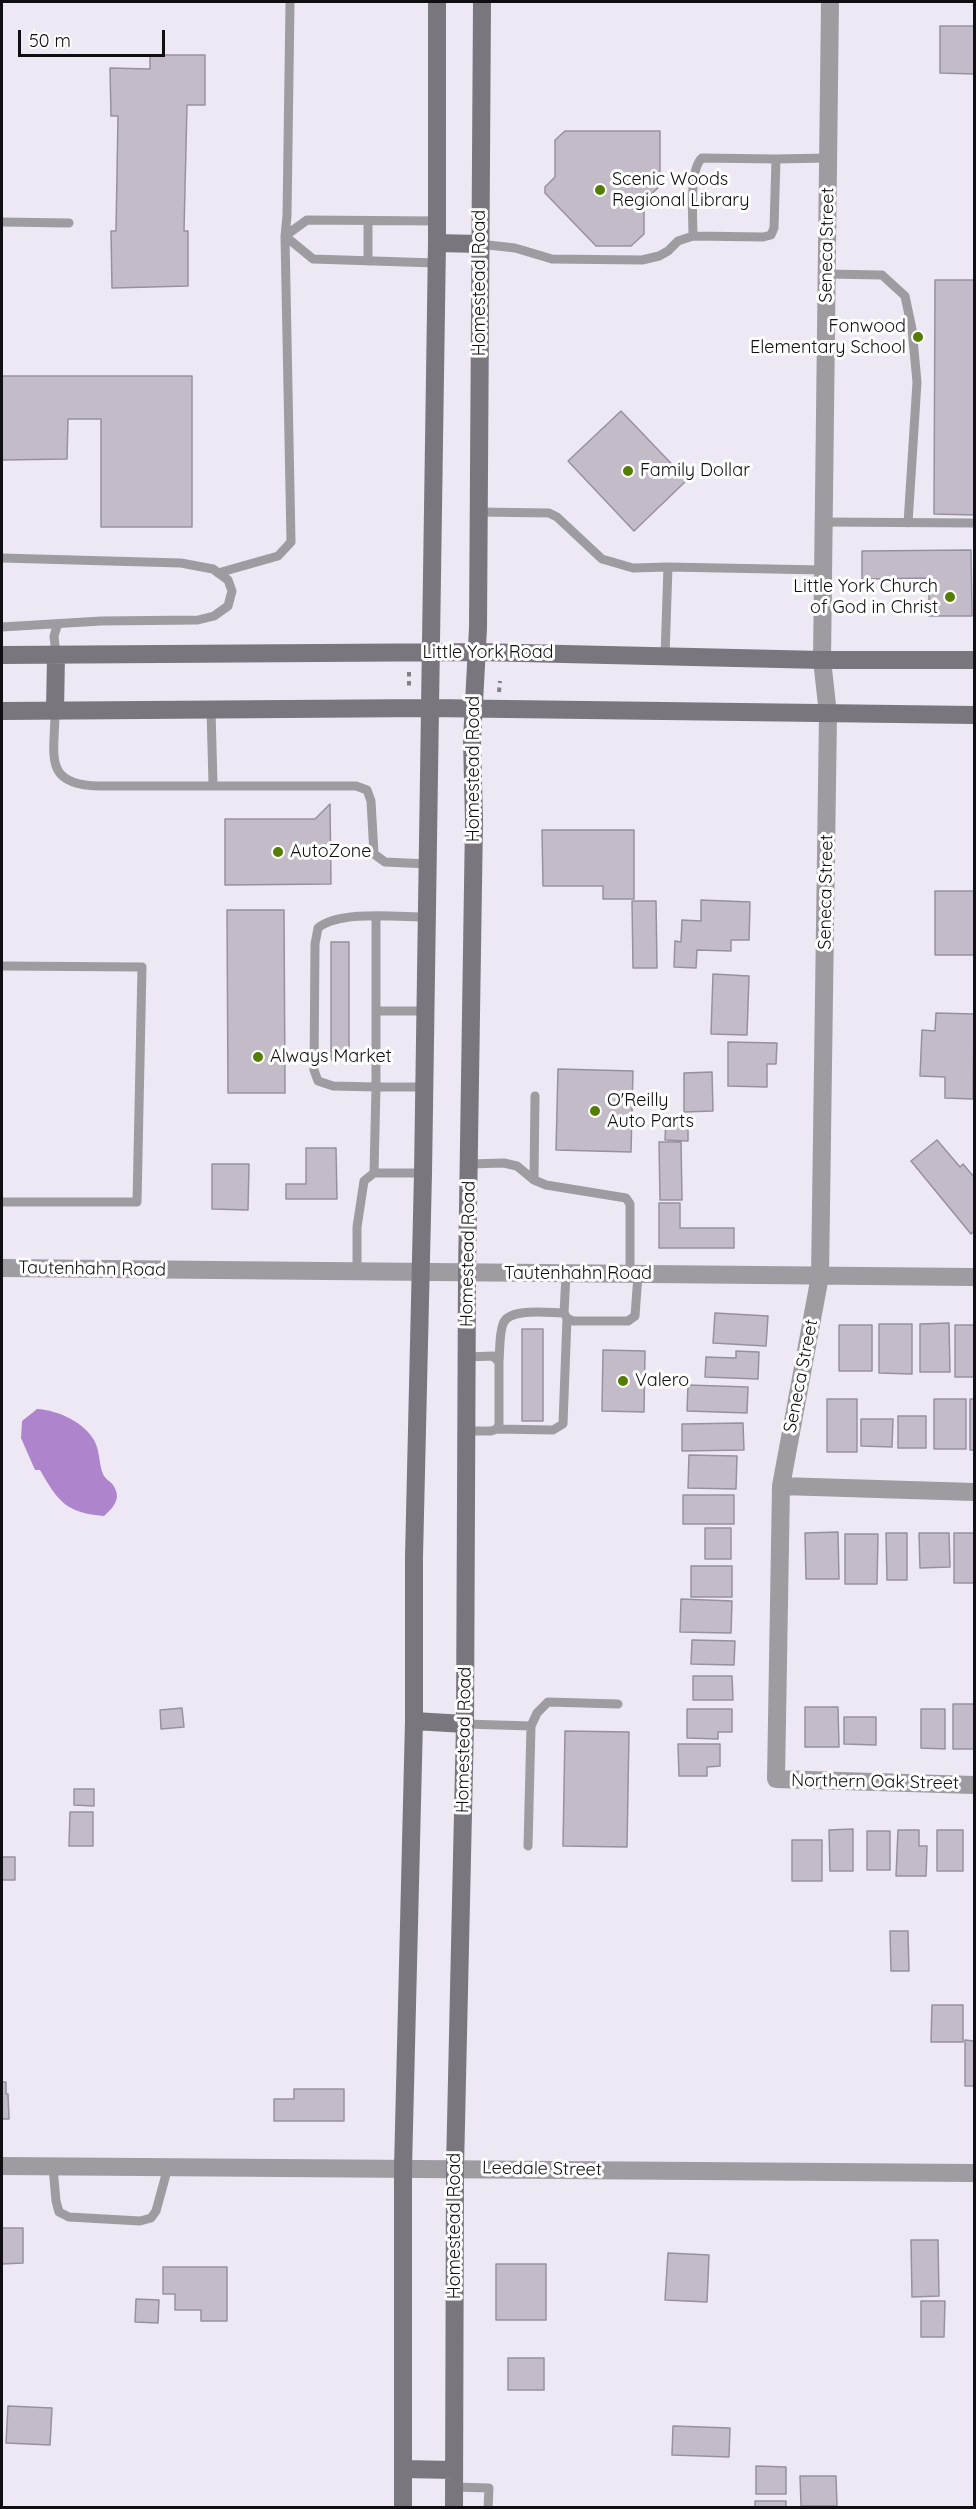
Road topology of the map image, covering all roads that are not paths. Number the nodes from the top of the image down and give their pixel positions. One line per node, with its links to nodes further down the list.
1 (290, 2): 11 (lane)
2 (437, 2): 8 (main road)
3 (482, 2): 14 (main road, Homestead Road)
4 (830, 2): 5 (street, Seneca Street)
5 (828, 158): 6 (lane); 17 (street, Seneca Street)
6 (776, 159): 12 (lane); 12 (lane)
7 (368, 221): 8 (lane); 11 (lane); 15 (lane)
8 (437, 221): 13 (main road)
9 (2, 222): 10 (lane)
10 (69, 223)
11 (285, 236): 15 (lane); 25 (lane)
12 (693, 236): 14 (lane)
13 (437, 243): 14 (main road); 16 (main road)
14 (479, 244): 18 (main road, Homestead Road)
15 (368, 261): 16 (lane)
16 (436, 263): 29 (main road)
17 (827, 274): 19 (street, Seneca Street); 20 (lane)
18 (479, 512): 23 (lane); 28 (main road, Homestead Road)
19 (824, 522): 20 (lane); 24 (street, Seneca Street)
20 (908, 523): 21 (lane)
21 (975, 523)
22 (2, 558): 25 (lane)
23 (668, 567): 24 (lane); 32 (lane)
24 (823, 570): 33 (street, Seneca Street)
25 (218, 573): 26 (lane)
26 (57, 626): 27 (lane); 31 (lane)
27 (2, 627)
28 (478, 652): 29 (main road, Little York Road); 32 (main road, Little York Road); 37 (main road, Homestead Road)
29 (431, 653): 31 (main road, Little York Road); 35 (main road)
30 (2, 655): 31 (main road, Little York Road)
31 (56, 655): 39 (main road)
32 (665, 656): 33 (main road, Little York Road)
33 (822, 660): 34 (main road, Little York Road); 40 (street, Seneca Street)
34 (975, 660)
35 (430, 708): 36 (main road); 37 (main road); 43 (main road)
36 (212, 710): 39 (main road); 42 (lane)
37 (473, 710): 40 (main road); 52 (main road, Homestead Road)
38 (2, 711): 39 (main road)
39 (55, 711): 42 (lane)
40 (828, 714): 41 (main road); 63 (street, Seneca Street)
41 (975, 715)
42 (213, 784): 43 (lane)
43 (428, 864): 44 (main road)
44 (427, 916): 45 (lane); 48 (main road)
45 (376, 917): 47 (lane); 49 (lane)
46 (2, 966): 56 (lane)
47 (376, 1011): 48 (lane); 49 (lane)
48 (425, 1011): 50 (main road)
49 (375, 1087): 50 (lane); 53 (lane)
50 (424, 1087): 54 (main road)
51 (536, 1096): 55 (lane)
52 (469, 1164): 55 (lane); 60 (main road, Homestead Road)
53 (374, 1173): 54 (lane); 58 (lane)
54 (423, 1173): 59 (main road)
55 (534, 1180): 62 (lane)
56 (2, 1202)
57 (2, 1268): 58 (street, Tautenhahn Road)
58 (357, 1273): 59 (street, Tautenhahn Road)
59 (421, 1273): 60 (street, Tautenhahn Road); 73 (main road)
60 (467, 1274): 61 (street, Tautenhahn Road); 66 (main road, Homestead Road)
61 (566, 1275): 62 (street, Tautenhahn Road); 65 (lane)
62 (634, 1275): 63 (street, Tautenhahn Road); 65 (lane)
63 (820, 1276): 64 (street, Tautenhahn Road); 70 (street, Seneca Street)
64 (975, 1277)
65 (565, 1316): 67 (lane); 68 (lane)
66 (467, 1357): 67 (lane); 69 (main road, Homestead Road)
67 (499, 1362): 68 (lane)
68 (496, 1429): 69 (lane)
69 (466, 1431): 74 (main road, Homestead Road)
70 (781, 1486): 71 (street); 76 (street, Seneca Street)
71 (975, 1492)
72 (618, 1704): 75 (lane)
73 (414, 1721): 74 (main road); 82 (main road)
74 (465, 1724): 75 (lane); 83 (main road, Homestead Road)
75 (531, 1726): 78 (lane)
76 (776, 1779): 77 (street, Northern Oak Street)
77 (975, 1785)
78 (528, 1846)
79 (2, 2166): 80 (street, Leedale Street)
80 (53, 2167): 81 (street, Leedale Street); 81 (lane)
81 (168, 2167): 82 (street, Leedale Street)
82 (403, 2168): 83 (street, Leedale Street); 85 (main road)
83 (455, 2168): 84 (street, Leedale Street); 86 (main road, Homestead Road)
84 (975, 2173)
85 (403, 2469): 86 (main road); 87 (main road)
86 (454, 2479): 88 (main road, Homestead Road); 89 (lane)
87 (403, 2508)
88 (454, 2508)
89 (488, 2508)

